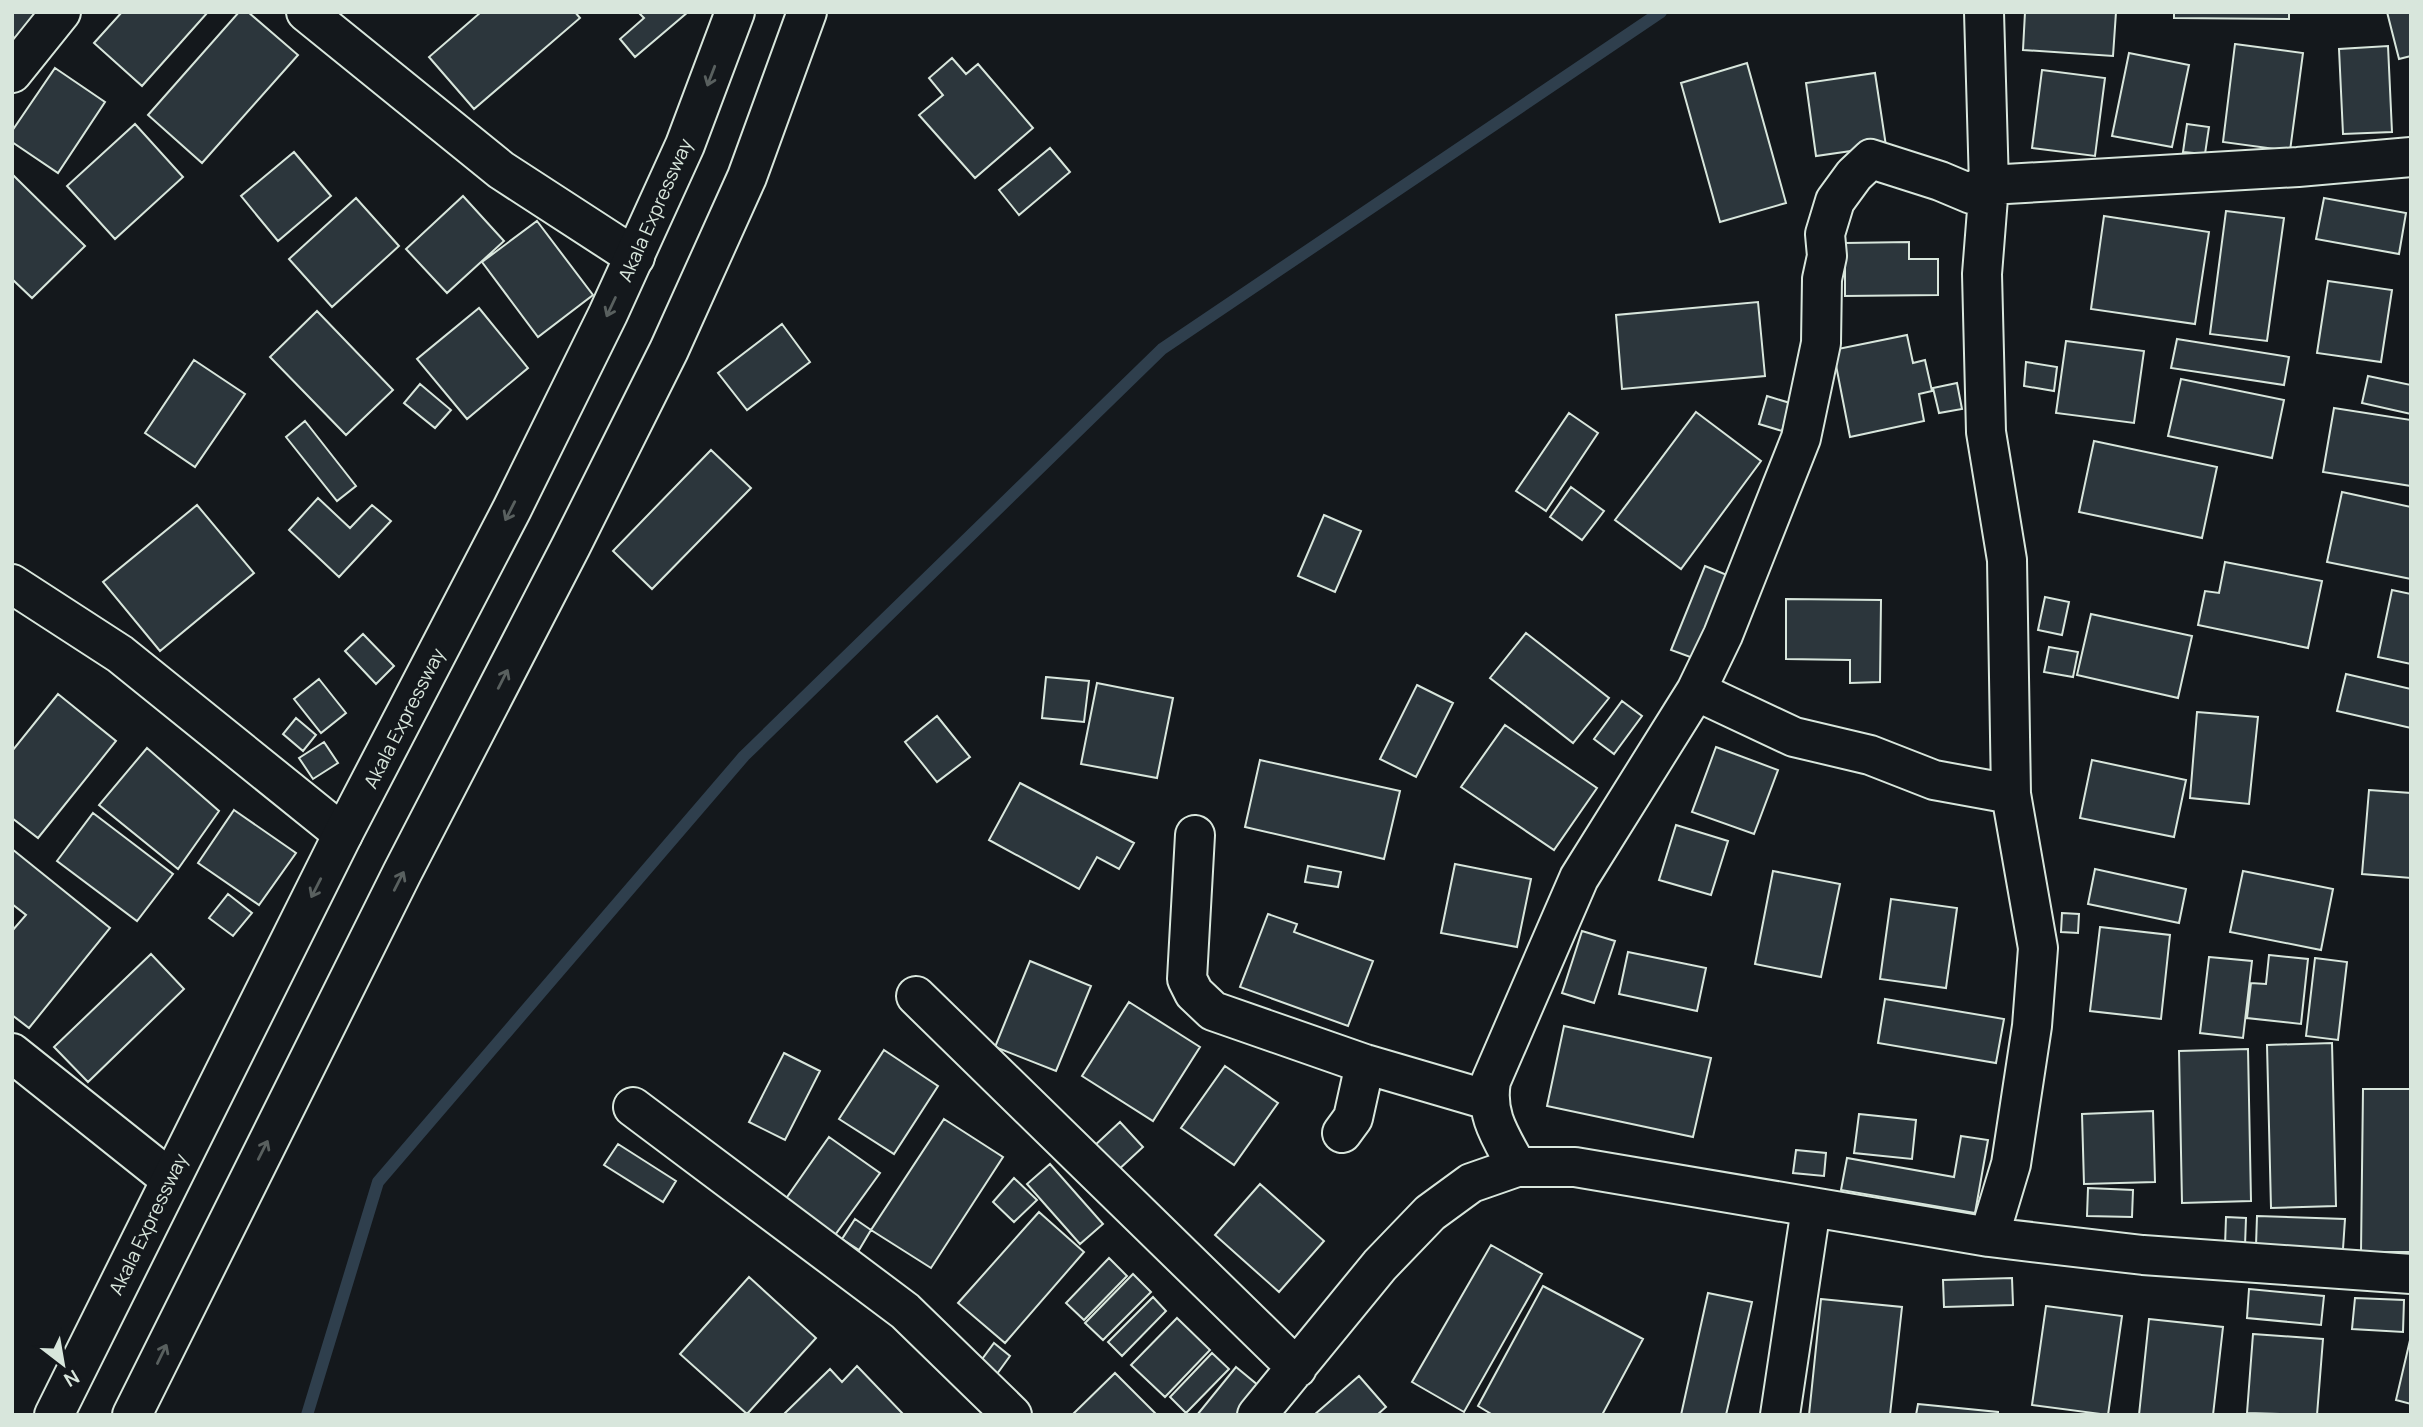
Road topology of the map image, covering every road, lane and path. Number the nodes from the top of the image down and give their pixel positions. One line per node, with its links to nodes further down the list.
1 (61, 12): 6 (street)
2 (306, 12): 9 (street)
3 (735, 12): 9 (street, Akala Expressway, one-way to 9)
4 (807, 12): 28 (street, one-way to 4)
5 (1984, 12): 8 (street)
6 (12, 74)
7 (2411, 157): 8 (street)
8 (1988, 183): 11 (street); 12 (street)
9 (635, 257): 13 (street, Akala Expressway, one-way to 13)
10 (12, 584): 13 (street)
11 (1696, 691): 12 (street); 18 (street)
12 (2011, 794): 24 (street)
13 (343, 834): 22 (street, Akala Expressway, one-way to 22)
14 (1195, 835): 17 (street)
15 (916, 996): 26 (street)
16 (12, 1053): 22 (street)
17 (1364, 1064): 18 (street); 20 (street)
18 (1488, 1100): 21 (street)
19 (633, 1107): 29 (street)
20 (1342, 1133)
21 (1517, 1167): 23 (street); 26 (street)
22 (170, 1179): 27 (street, Akala Expressway)
23 (1811, 1208): 24 (street); 31 (street)
24 (1989, 1237): 25 (street)
25 (2411, 1274)
26 (1297, 1368): 30 (street)
27 (54, 1415)
28 (132, 1415)
29 (1012, 1415)
30 (1257, 1415)
31 (1780, 1415)

